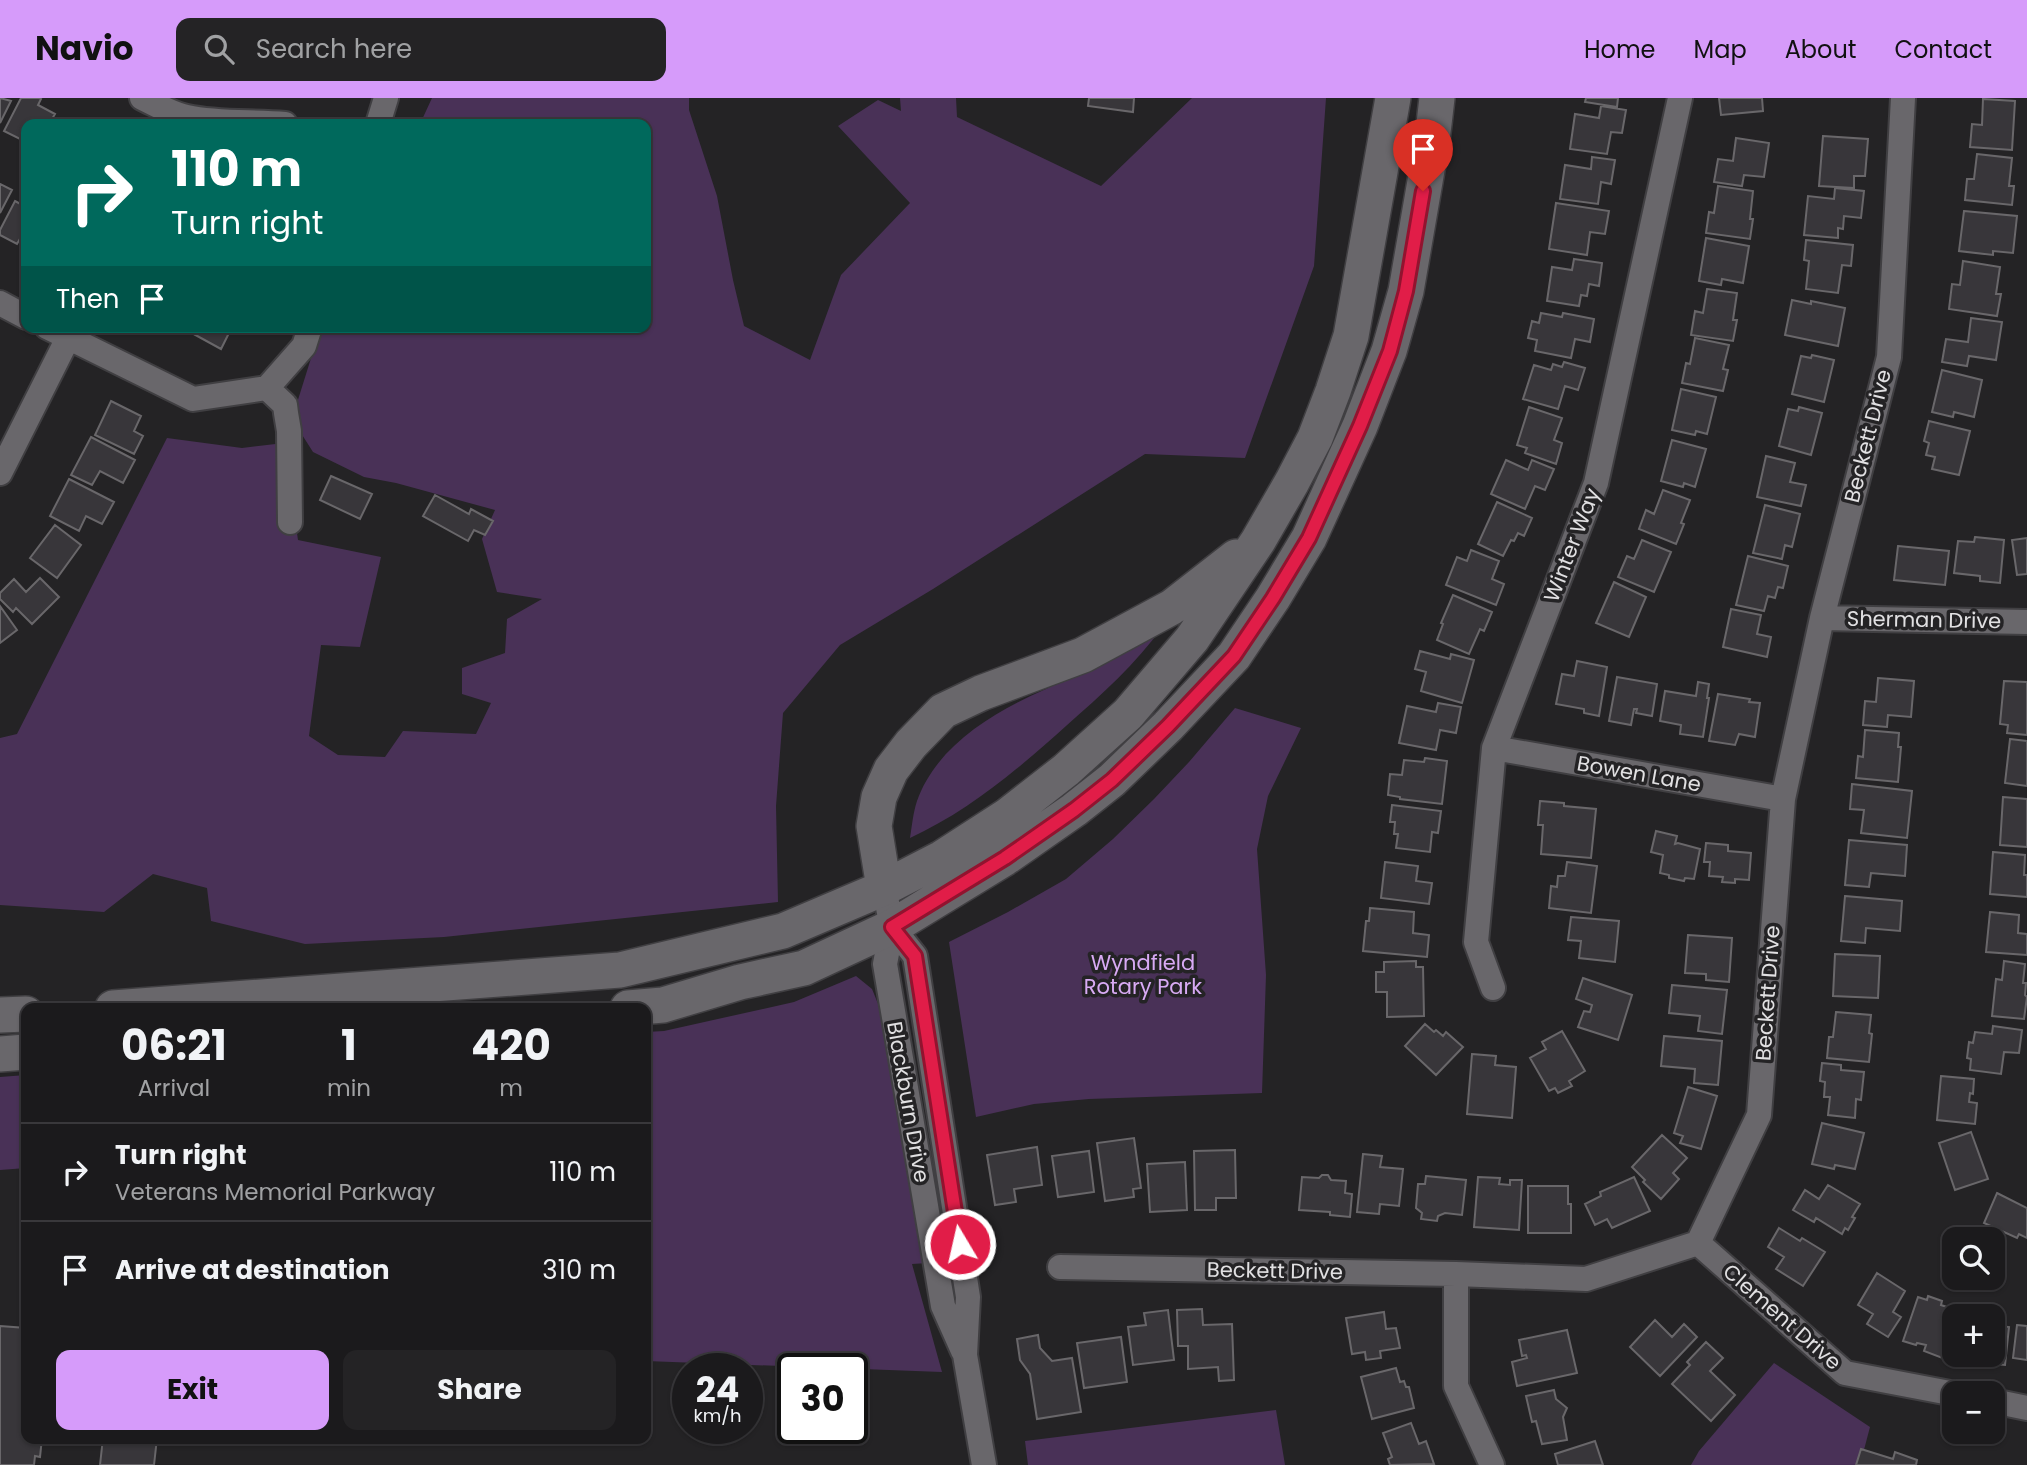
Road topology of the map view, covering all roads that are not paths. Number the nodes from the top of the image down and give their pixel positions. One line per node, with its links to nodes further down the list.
1 (142, 98): 7 (street)
2 (386, 98): 8 (street)
3 (1394, 98): 16 (main road)
4 (1437, 98): 22 (main road)
5 (1680, 98): 19 (street, Winter Way)
6 (1903, 98): 17 (street, Beckett Drive)
7 (209, 119)
8 (380, 119)
9 (0, 303): 10 (street)
10 (21, 314)
11 (57, 333): 13 (street); 14 (street)
12 (308, 333): 13 (street)
13 (267, 388): 15 (street)
14 (0, 473)
15 (290, 522)
16 (1258, 541): 21 (main road); 21 (main road)
17 (1822, 618): 18 (street, Sherman Drive); 20 (street, Beckett Drive)
18 (2027, 622)
19 (1494, 748): 20 (street, Bowen Lane); 23 (street, Winter Way)
20 (1783, 799): 30 (street, Beckett Drive)
21 (884, 888): 22 (street, Blackburn Drive); 24 (main road)
22 (892, 927): 25 (main road); 36 (street, Blackburn Drive)
23 (1493, 988)
24 (180, 1003)
25 (651, 1006)
26 (21, 1014): 27 (main road)
27 (0, 1016)
28 (21, 1052): 29 (main road)
29 (0, 1054)
30 (1698, 1243): 32 (street, Beckett Drive); 33 (street, Clement Drive)
31 (1060, 1267): 32 (street, Beckett Drive)
32 (1456, 1275): 37 (street)
33 (1942, 1392)
34 (2005, 1403): 35 (street)
35 (2027, 1408)
36 (984, 1465)
37 (1492, 1465)

